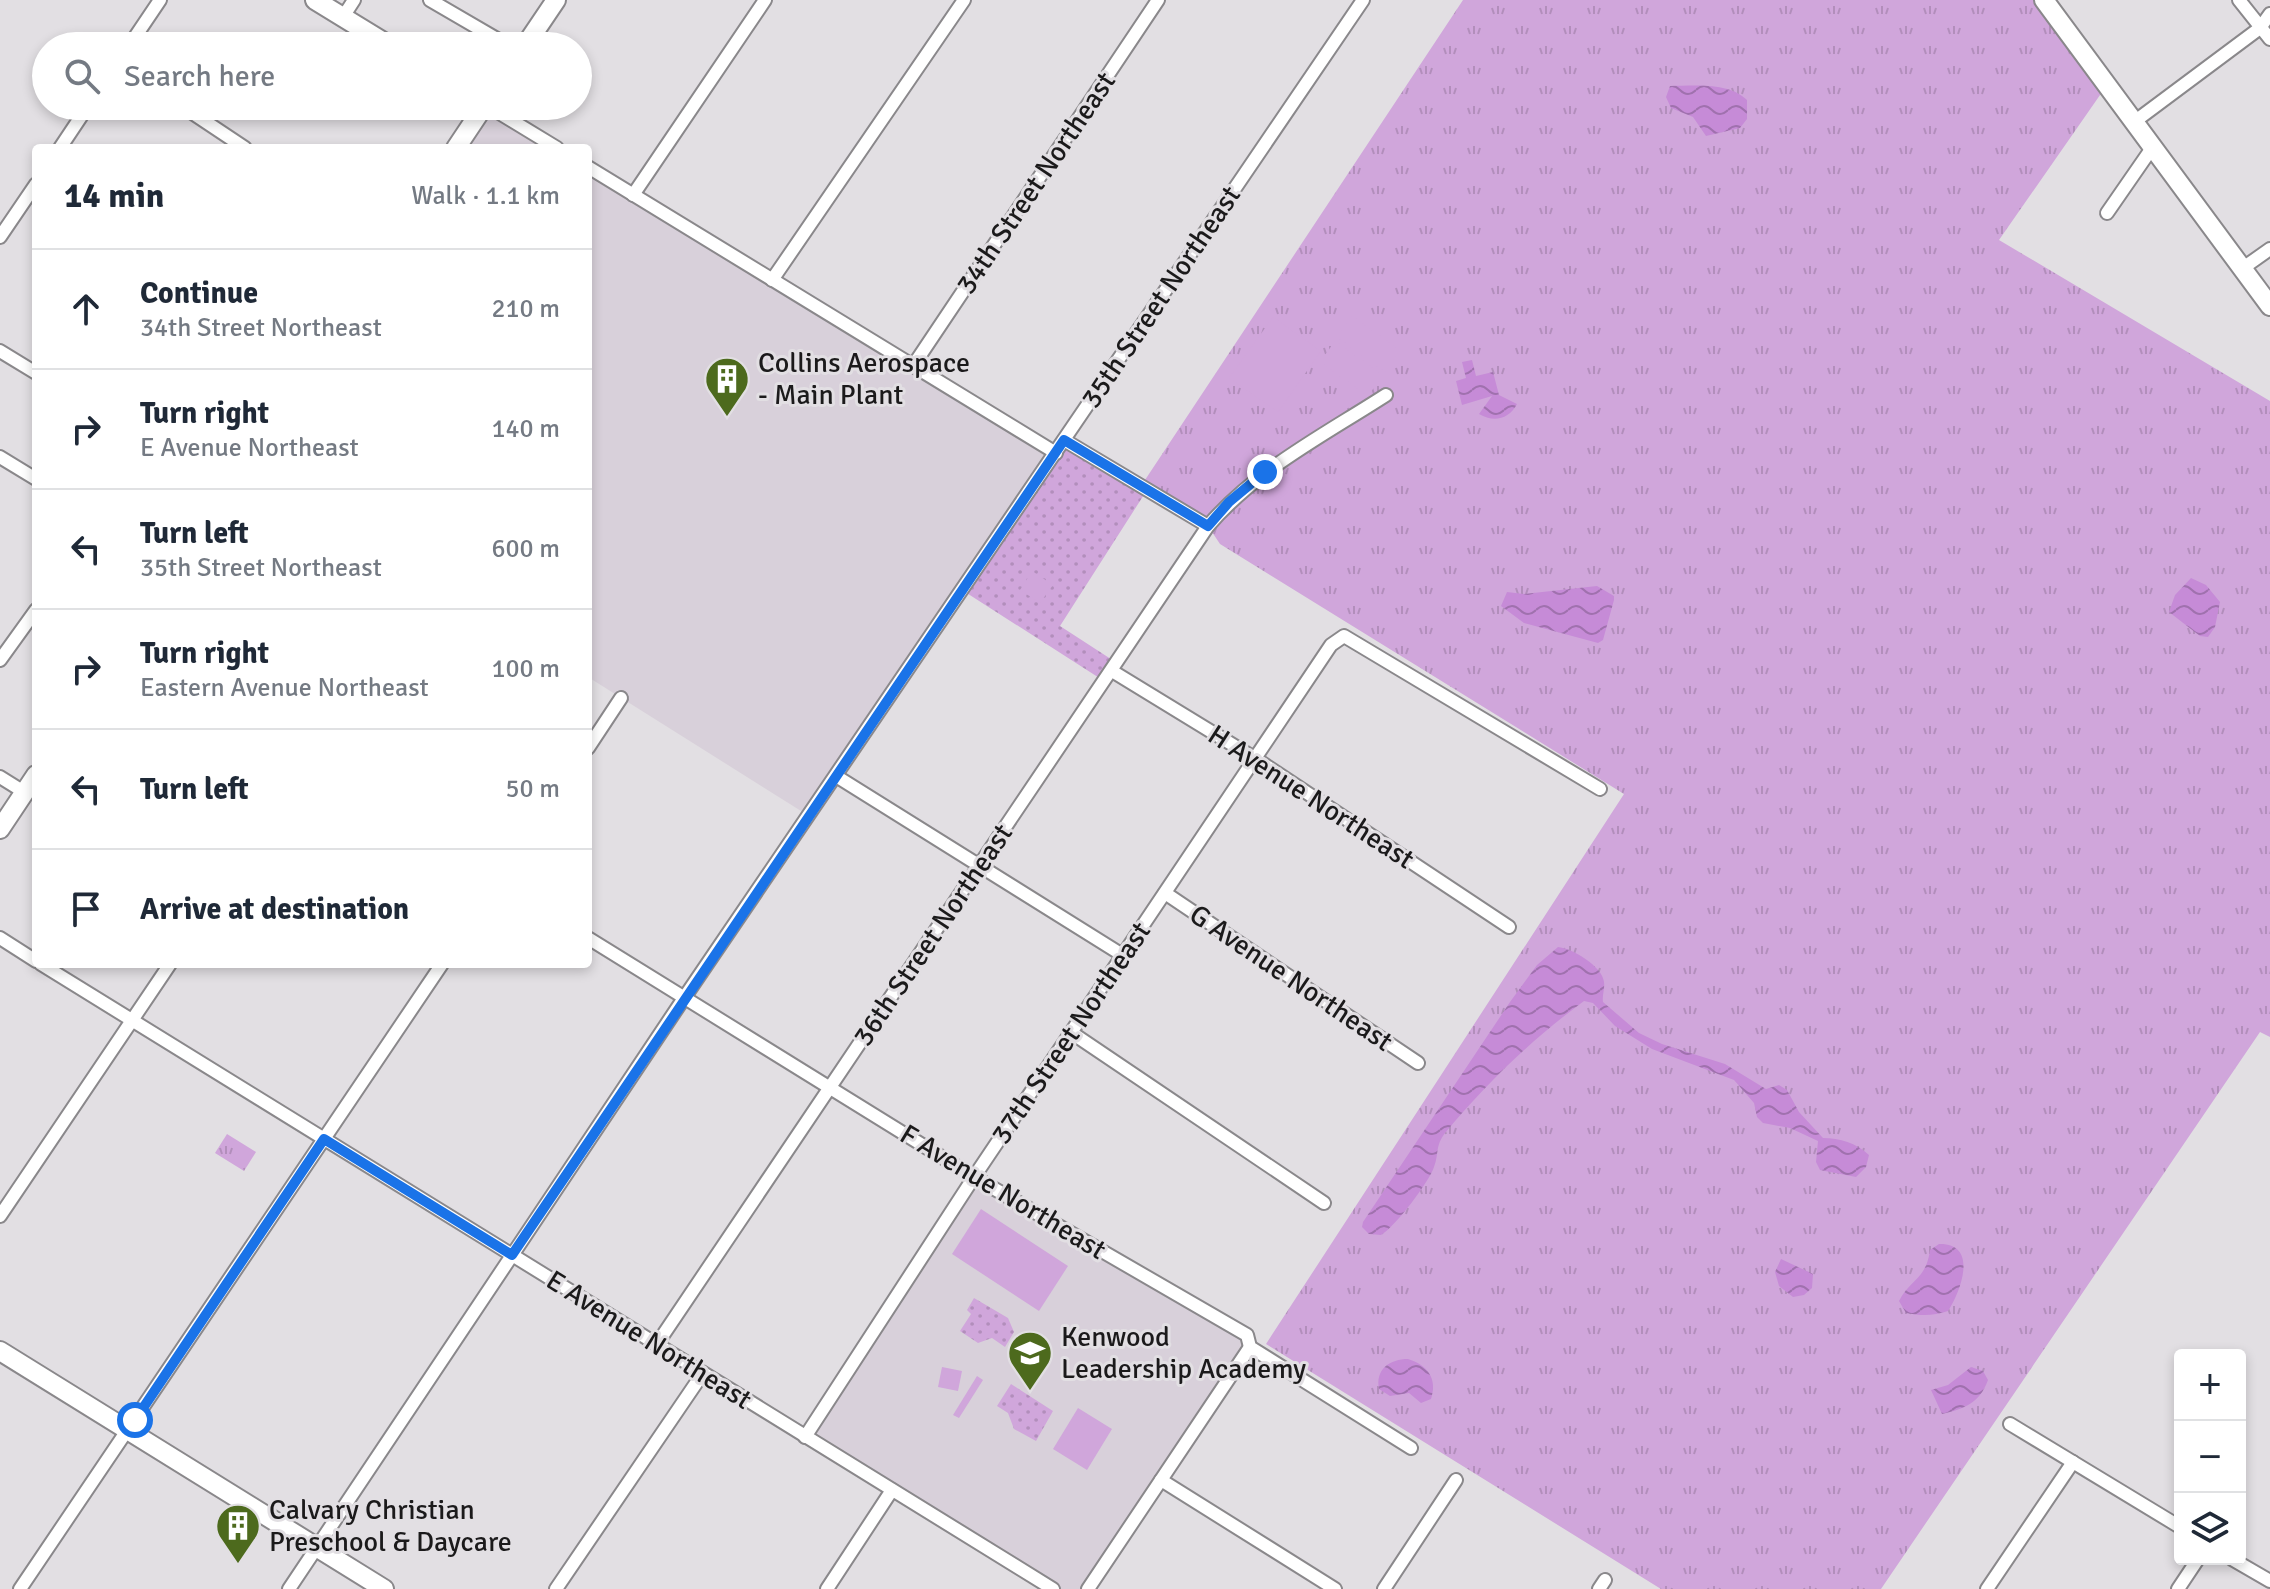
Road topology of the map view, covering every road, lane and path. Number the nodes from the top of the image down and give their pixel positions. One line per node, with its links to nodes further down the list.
1 (160, 0): 15 (street)
2 (315, 0): 13 (main road)
3 (354, 0): 13 (street)
4 (430, 0): 17 (street)
5 (556, 0): 18 (main road)
6 (765, 0): 32 (street)
7 (964, 0): 37 (street)
8 (1158, 0): 40 (street, 34th Street Northeast)
9 (1363, 0): 43 (street, 35th Street Northeast)
10 (2044, 0): 24 (main road)
11 (2239, 0): 14 (street)
12 (2270, 14): 14 (street)
13 (343, 17): 16 (main road)
14 (2260, 28): 19 (street); 24 (street)
15 (138, 32)
16 (367, 32)
17 (485, 32)
18 (534, 32)
19 (2270, 39)
20 (79, 120): 25 (street)
21 (203, 120): 26 (street)
22 (476, 120): 27 (main road)
23 (510, 120): 28 (street)
24 (2134, 122): 29 (main road)
25 (63, 144)
26 (239, 144)
27 (459, 144)
28 (550, 144)
29 (2152, 148): 33 (street); 36 (main road)
30 (592, 169): 32 (street)
31 (32, 190): 34 (street)
32 (633, 195): 37 (street)
33 (2107, 213)
34 (0, 237)
35 (2270, 249): 36 (street)
36 (2243, 268): 38 (main road)
37 (772, 280): 40 (street)
38 (2270, 306)
39 (0, 351): 41 (street)
40 (913, 366): 44 (street)
41 (32, 371)
42 (1386, 395): 47 (street, 36th Street Northeast)
43 (1064, 440): 44 (street, 35th Street Northeast); 47 (street)
44 (1056, 453): 54 (street, 35th Street Northeast)
45 (0, 457): 46 (street)
46 (32, 477)
47 (1208, 526): 50 (street, 36th Street Northeast)
48 (32, 616): 49 (street)
49 (0, 660)
50 (1112, 671): 53 (street, H Avenue Northeast); 60 (street, 36th Street Northeast)
51 (621, 698): 52 (street)
52 (592, 742)
53 (1256, 759): 57 (street, 37th Street Northeast); 61 (street, 37th Street Northeast); 62 (street, H Avenue Northeast)
54 (836, 776): 60 (street); 70 (street, 35th Street Northeast)
55 (0, 777): 58 (street)
56 (32, 781): 58 (main road)
57 (1600, 789)
58 (24, 792): 59 (main road)
59 (0, 829)
60 (980, 866): 65 (street); 74 (street, 36th Street Northeast)
61 (1165, 893): 65 (street, 37th Street Northeast); 73 (street, G Avenue Northeast)
62 (1509, 927)
63 (0, 938): 66 (street)
64 (592, 940): 70 (street, F Avenue Northeast)
65 (1124, 956): 72 (street, 37th Street Northeast)
66 (32, 958)
67 (48, 968): 71 (street, E Avenue Northeast)
68 (167, 968): 71 (street)
69 (439, 968): 75 (street)
70 (684, 998): 74 (street, F Avenue Northeast); 79 (street, 35th Street Northeast)
71 (132, 1020): 75 (street, E Avenue Northeast); 78 (street)
72 (1072, 1033): 76 (street, 37th Street Northeast); 77 (street)
73 (1418, 1063)
74 (829, 1089): 76 (street, F Avenue Northeast); 80 (street, 36th Street Northeast)
75 (324, 1139): 79 (street, E Avenue Northeast); 85 (street)
76 (974, 1177): 81 (street, F Avenue Northeast); 86 (street, 37th Street Northeast)
77 (1324, 1203)
78 (0, 1216)
79 (512, 1255): 80 (street, E Avenue Northeast); 93 (street, 35th Street Northeast)
80 (657, 1344): 83 (street, E Avenue Northeast)
81 (1250, 1347): 87 (street, F Avenue Northeast); 89 (street)
82 (0, 1351): 85 (main road)
83 (703, 1373): 86 (street, E Avenue Northeast); 100 (street)
84 (2010, 1424): 88 (street)
85 (128, 1430): 93 (main road); 97 (street)
86 (805, 1437): 91 (street, E Avenue Northeast)
87 (1411, 1448)
88 (2073, 1462): 92 (street); 106 (street)
89 (1161, 1480): 103 (street); 104 (street)
90 (1456, 1480): 105 (street)
91 (892, 1490): 101 (street); 102 (street, E Avenue Northeast)
92 (2174, 1523)
93 (316, 1548): 98 (street, 35th Street Northeast); 99 (main road)
94 (2194, 1565): 107 (street)
95 (2242, 1565): 96 (street)
96 (2270, 1581)
97 (20, 1589)
98 (289, 1589)
99 (384, 1589)
100 (556, 1589)
101 (827, 1589)
102 (1053, 1589)
103 (1088, 1589)
104 (1335, 1589)
105 (1384, 1589)
106 (1987, 1589)
107 (2178, 1589)

